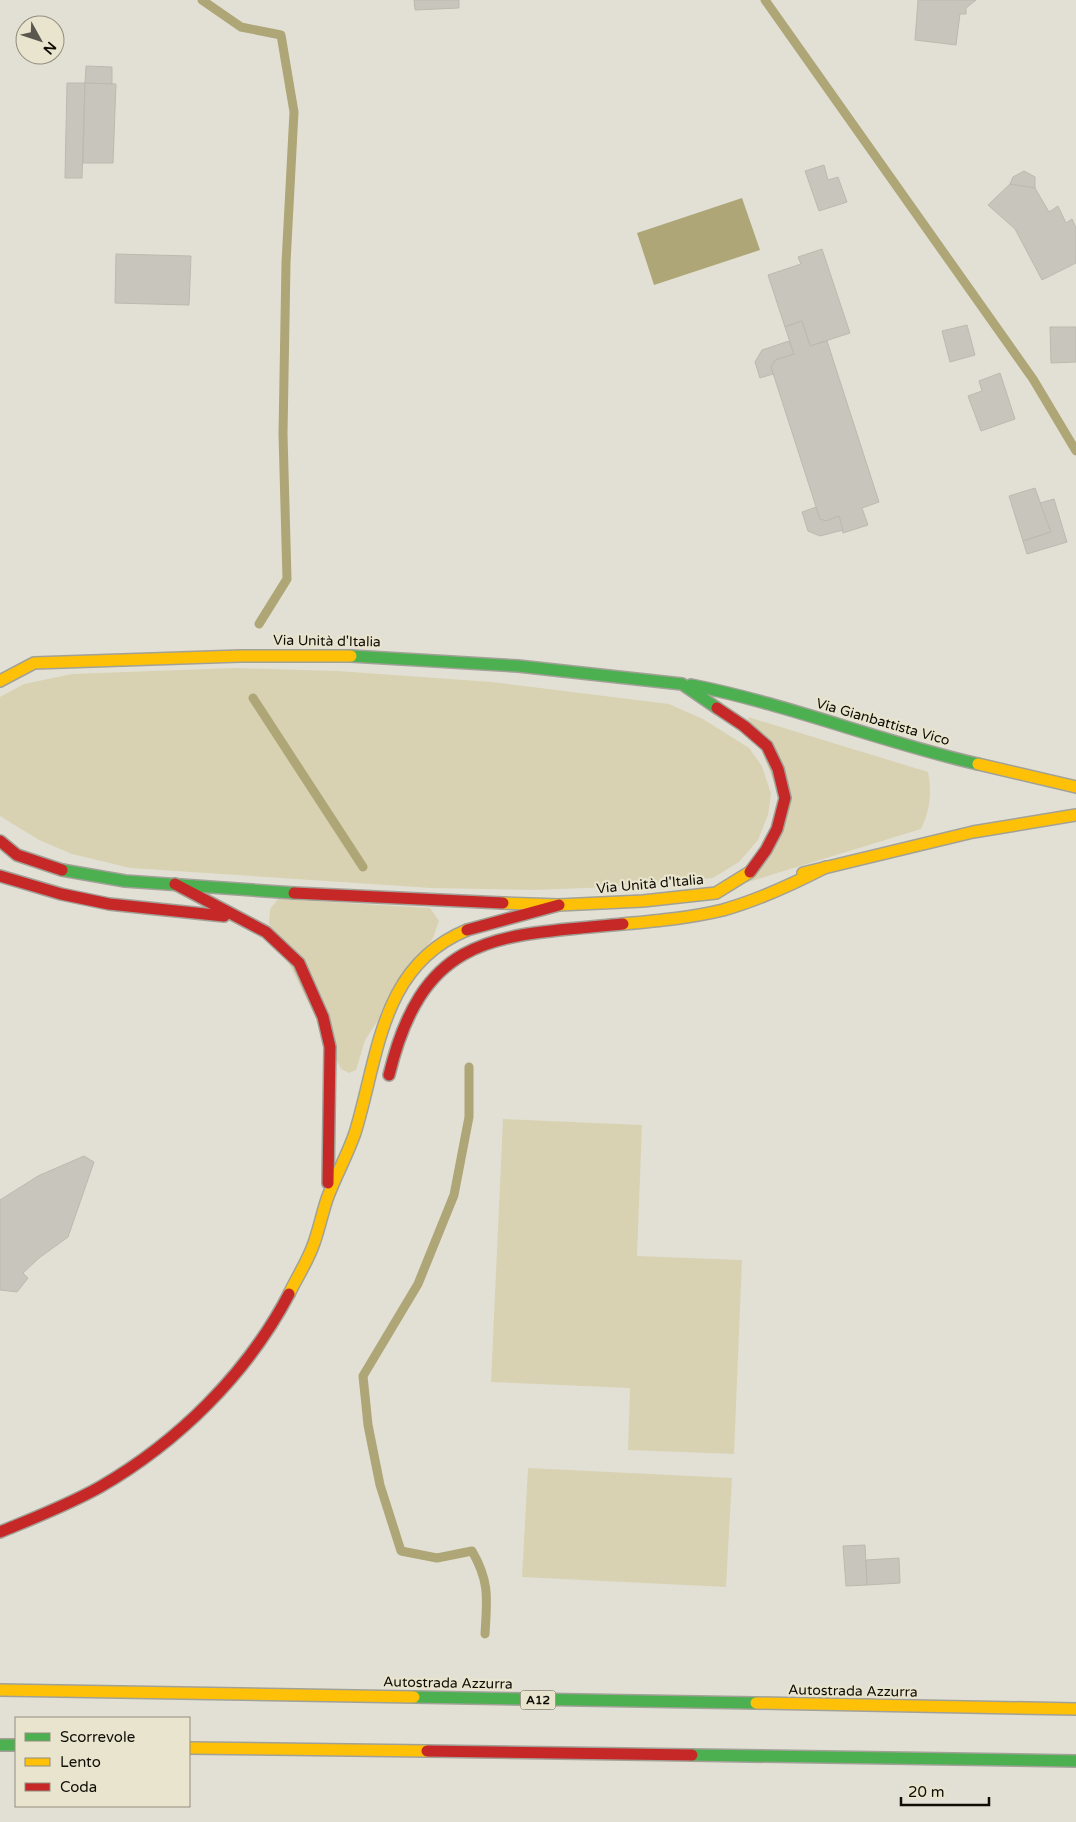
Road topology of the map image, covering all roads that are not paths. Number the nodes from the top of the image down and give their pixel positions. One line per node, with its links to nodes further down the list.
1 (34, 663): 2 (main road, Via Unità d'Italia); 3 (main road, Via Unità d'Italia); 4 (main road, Via Unità d'Italia)
2 (0, 666)
3 (0, 681)
4 (682, 684): 5 (main road, Via Gianbattista Vico); 15 (main road, Via Unità d'Italia)
5 (1076, 787)
6 (1076, 814): 10 (main road)
7 (0, 841): 9 (main road, Via Unità d'Italia)
8 (0, 851): 9 (main road, Via Unità d'Italia)
9 (18, 855): 13 (main road, Via Unità d'Italia)
10 (826, 867): 12 (main road); 18 (main road)
11 (0, 876): 17 (main road)
12 (771, 880)
13 (175, 884): 16 (main road, Via Unità d'Italia); 17 (main road)
14 (753, 884): 15 (main road)
15 (716, 893): 16 (main road, Via Unità d'Italia)
16 (559, 905): 20 (main road)
17 (242, 918): 20 (main road)
18 (385, 1090)
19 (352, 1169): 20 (main road)
20 (327, 1200): 21 (main road)
21 (0, 1532)
22 (0, 1690): 23 (main road, Autostrada Azzurra / A12)
23 (1076, 1710)
24 (0, 1745): 25 (main road)
25 (15, 1745)
26 (190, 1748): 27 (main road)
27 (1076, 1761)

